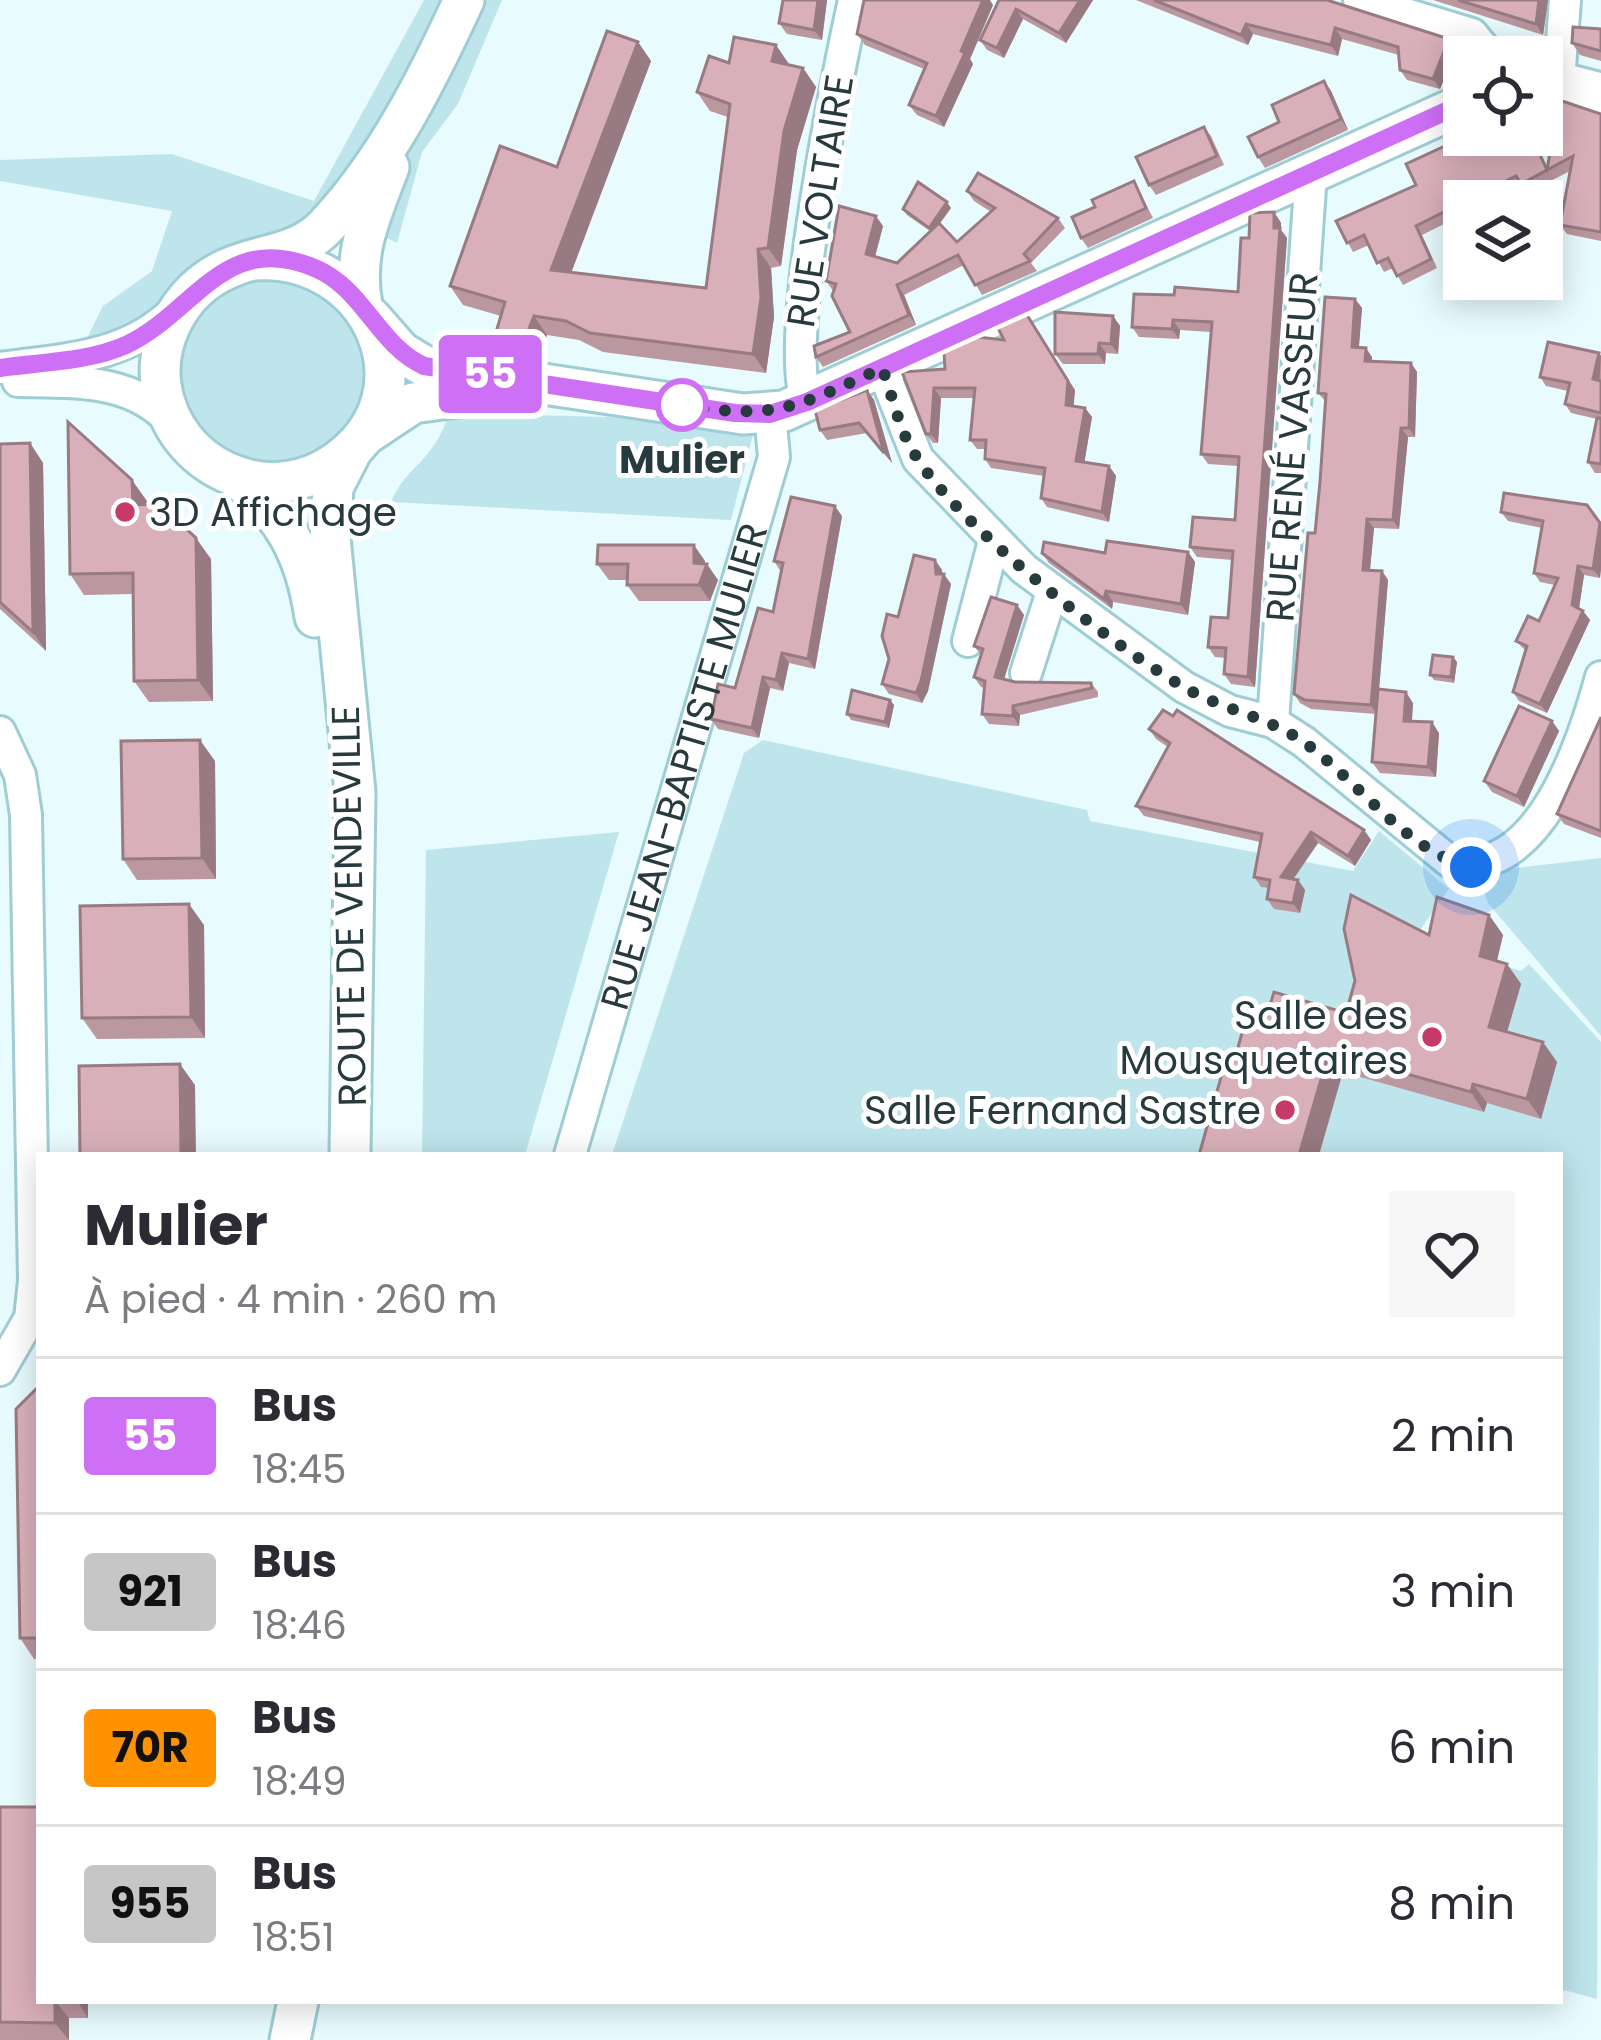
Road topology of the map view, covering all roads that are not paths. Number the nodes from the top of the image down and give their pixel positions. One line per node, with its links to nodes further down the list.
1 (464, 0): 9 (main road)
2 (854, 0): 19 (street, RUE VOLTAIRE)
3 (1359, 0): 5 (street)
4 (1565, 0): 6 (street)
5 (1474, 36)
6 (1558, 36)
7 (1563, 83): 8 (main road)
8 (1601, 93)
9 (410, 108): 12 (main road); 14 (main road)
10 (1443, 113): 11 (main road)
11 (1311, 173): 16 (main road); 28 (street, RUE RENÉ VASSEUR)
12 (255, 260): 13 (main road); 14 (main road)
13 (189, 296): 15 (street); 20 (main road)
14 (367, 312): 18 (main road); 21 (main road)
15 (0, 368)
16 (882, 368): 19 (main road); 23 (street)
17 (0, 380): 20 (street)
18 (617, 396): 19 (main road); 21 (main road)
19 (789, 408): 32 (street, RUE JEAN-BAPTISTE MULIER)
20 (173, 424): 22 (main road)
21 (357, 443): 22 (main road); 31 (main road, ROUTE DE VENDEVILLE)
22 (234, 476): 30 (main road, ROUTE DE VENDEVILLE)
23 (994, 542): 24 (street); 25 (street)
24 (1052, 592): 26 (street); 28 (street)
25 (968, 641)
26 (1026, 674)
27 (1600, 684): 28 (street)
28 (1273, 722)
29 (0, 732): 33 (street)
30 (329, 1152)
31 (350, 1152)
32 (571, 1152)
33 (0, 1370)
34 (297, 2004): 36 (main road)
35 (317, 2004): 37 (main road)
36 (290, 2040)
37 (311, 2040)

